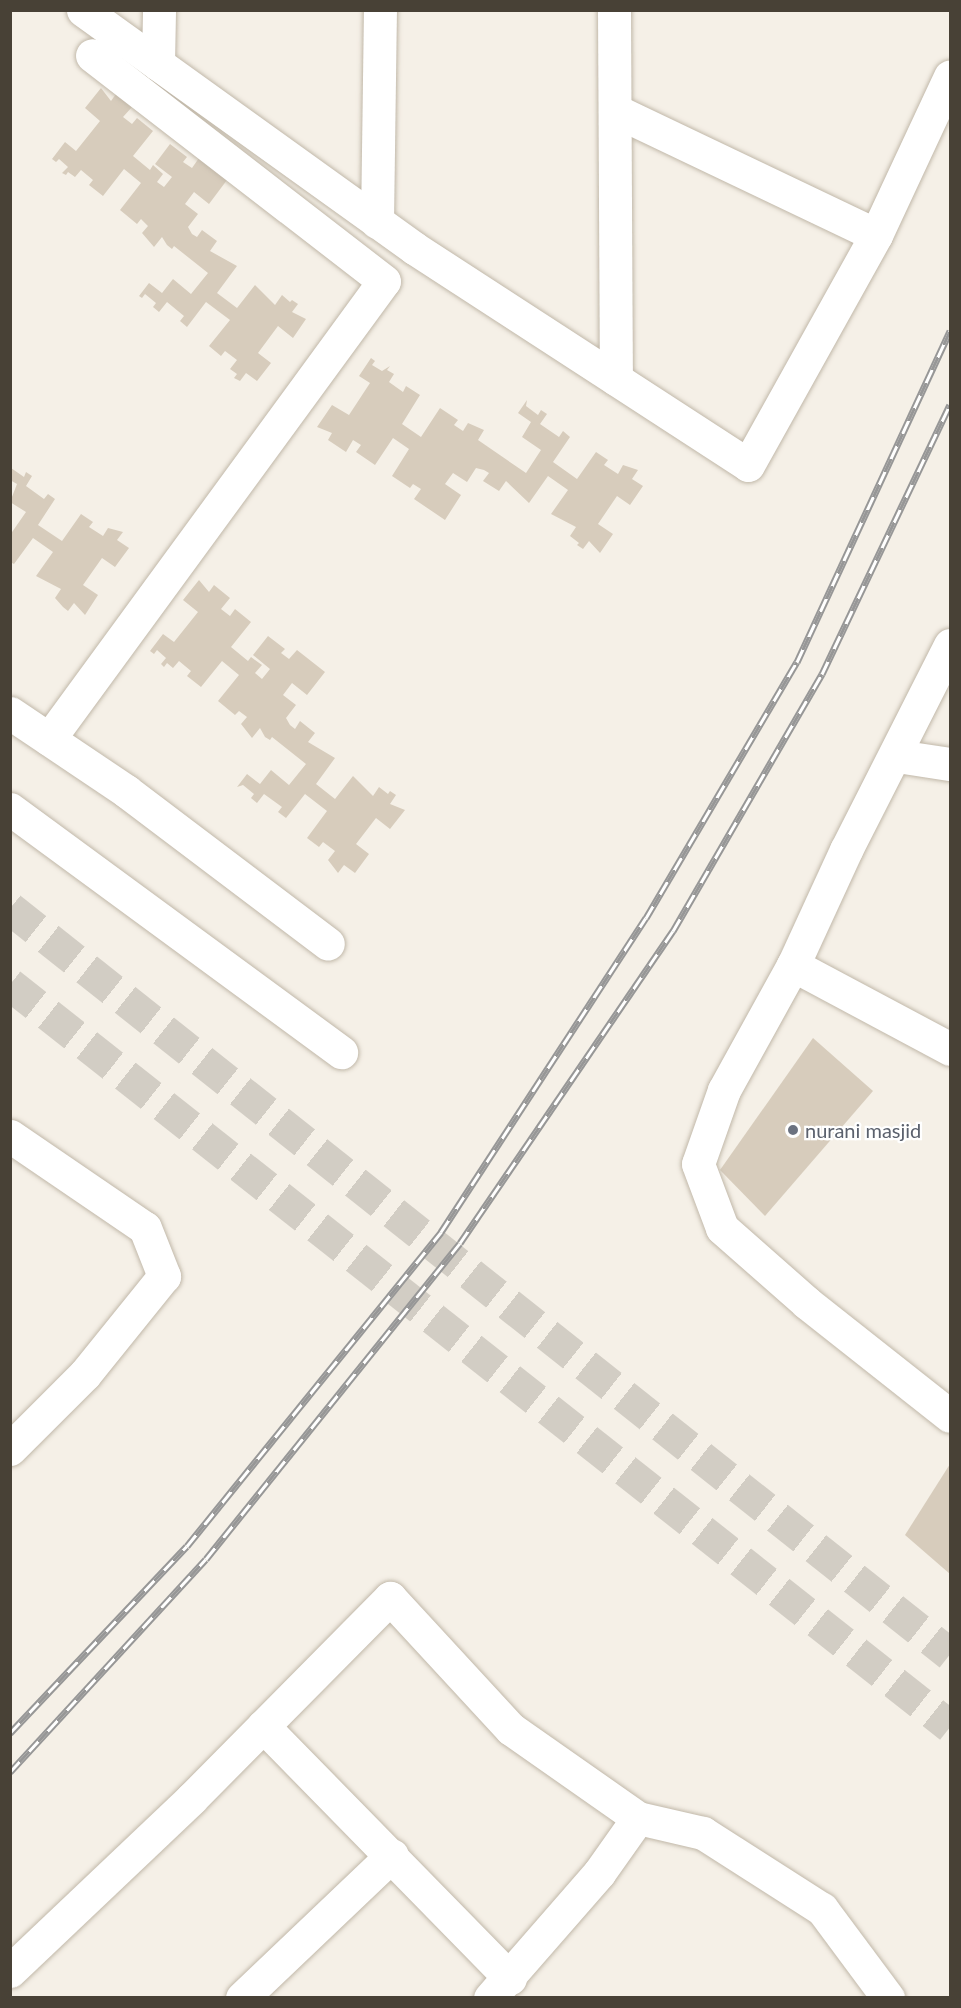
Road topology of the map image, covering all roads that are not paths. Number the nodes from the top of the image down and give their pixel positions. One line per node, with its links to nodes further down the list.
1 (83, 10): 6 (street)
2 (159, 10): 6 (street)
3 (380, 10): 9 (street)
4 (614, 10): 8 (street)
5 (92, 55): 14 (street)
6 (158, 64): 9 (street)
7 (951, 76): 10 (street)
8 (616, 111): 10 (street); 11 (street)
9 (377, 222): 11 (street)
10 (876, 235): 11 (street)
11 (616, 380)
12 (951, 645): 15 (street)
13 (10, 713): 14 (street)
14 (49, 739): 18 (street)
15 (897, 756): 16 (street); 19 (street)
16 (951, 764)
17 (10, 809): 21 (street)
18 (328, 944)
19 (793, 965): 20 (street); 23 (street)
20 (951, 1049)
21 (341, 1052)
22 (10, 1136): 24 (street)
23 (951, 1416)
24 (10, 1449)
25 (263, 1726): 26 (street); 27 (street); 28 (street)
26 (638, 1818): 29 (street); 31 (street)
27 (392, 1855): 29 (street); 30 (street)
28 (10, 1971)
29 (500, 1988)
30 (242, 1998)
31 (888, 1998)

